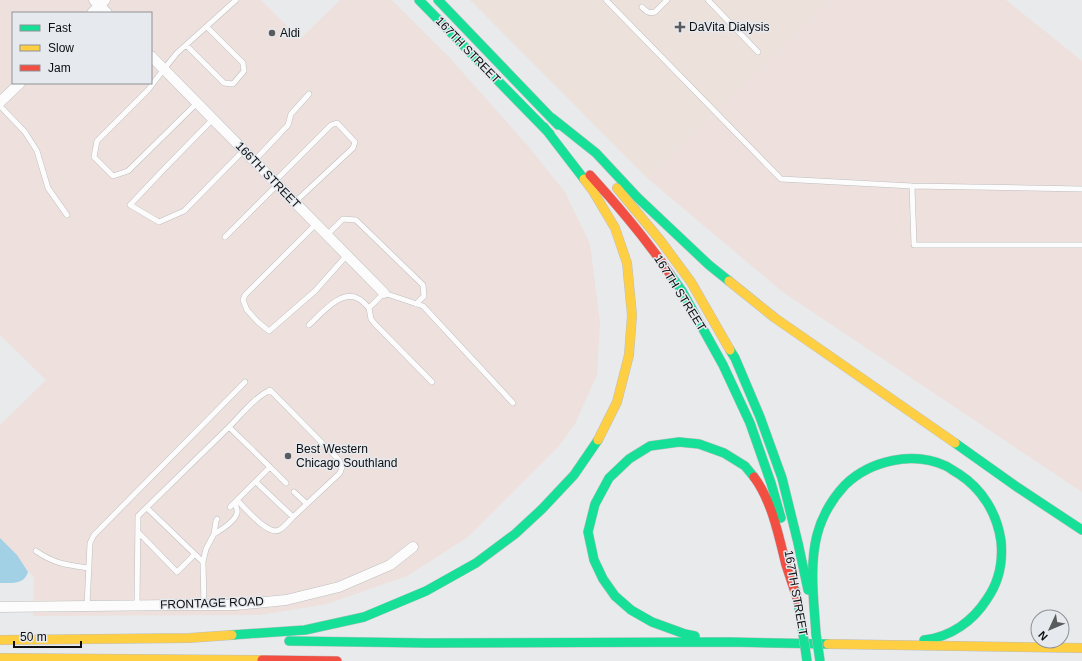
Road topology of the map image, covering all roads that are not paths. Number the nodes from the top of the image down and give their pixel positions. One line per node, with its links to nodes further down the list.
1 (236, 0): 11 (lane)
2 (419, 0): 23 (main road, 167TH STREET)
3 (438, 0): 21 (main road, 167TH STREET)
4 (606, 0): 27 (lane)
5 (667, 0): 8 (lane)
6 (708, 0): 13 (lane)
7 (100, 2): 9 (street); 10 (street)
8 (642, 7)
9 (93, 12)
10 (106, 12)
11 (207, 27): 12 (lane); 12 (lane)
12 (186, 45): 15 (lane)
13 (758, 52)
14 (152, 57): 15 (street, 166TH STREET)
15 (164, 69): 19 (street, 166TH STREET); 19 (lane)
16 (19, 84): 18 (street)
17 (309, 94): 25 (lane)
18 (0, 102)
19 (197, 102): 22 (street, 166TH STREET)
20 (0, 106): 30 (lane)
21 (552, 118): 53 (main road); 66 (main road, 167TH STREET)
22 (213, 119): 24 (street, 166TH STREET); 24 (lane)
23 (544, 127): 61 (main road, 167TH STREET); 67 (main road)
24 (244, 150): 25 (street, 166TH STREET)
25 (254, 161): 26 (street, 166TH STREET)
26 (276, 183): 29 (street, 166TH STREET); 29 (lane); 33 (lane)
27 (912, 186): 28 (lane); 34 (lane)
28 (1082, 190)
29 (295, 202): 31 (street, 166TH STREET)
30 (68, 215)
31 (316, 224): 32 (street, 166TH STREET); 35 (lane)
32 (327, 235): 35 (street, 166TH STREET); 37 (lane)
33 (225, 237)
34 (1082, 245)
35 (347, 255): 36 (street, 166TH STREET)
36 (384, 293): 37 (lane); 38 (lane)
37 (416, 304): 42 (lane)
38 (369, 308): 39 (lane); 41 (lane)
39 (309, 325)
40 (246, 382): 60 (lane)
41 (432, 382)
42 (513, 403)
43 (229, 427): 44 (lane); 49 (lane); 50 (lane)
44 (270, 467): 45 (lane); 46 (lane)
45 (256, 482): 48 (lane); 51 (lane)
46 (286, 483)
47 (294, 492): 49 (lane)
48 (234, 504): 51 (lane); 55 (lane)
49 (307, 504): 51 (lane)
50 (147, 508): 54 (lane); 58 (lane)
51 (293, 517)
52 (218, 519): 55 (lane)
53 (1082, 530)
54 (138, 532): 58 (lane); 62 (lane)
55 (214, 534): 59 (lane)
56 (412, 548): 63 (street, FRONTAGE ROAD)
57 (36, 551): 60 (lane)
58 (194, 555): 59 (lane)
59 (203, 562): 63 (lane)
60 (89, 568): 64 (lane)
61 (798, 601): 69 (main road); 74 (main road, 167TH STREET, bridge)
62 (137, 605): 63 (street, FRONTAGE ROAD); 64 (street, FRONTAGE ROAD)
63 (204, 605)
64 (87, 606): 65 (street, FRONTAGE ROAD)
65 (0, 607)
66 (816, 634): 70 (main road); 75 (main road, 167TH STREET, bridge)
67 (189, 638): 68 (main road); 69 (main road)
68 (0, 640)
69 (729, 642): 70 (main road)
70 (874, 645): 71 (main road)
71 (1082, 648)
72 (0, 658): 73 (main road)
73 (338, 661)
74 (807, 661)
75 (820, 661)

